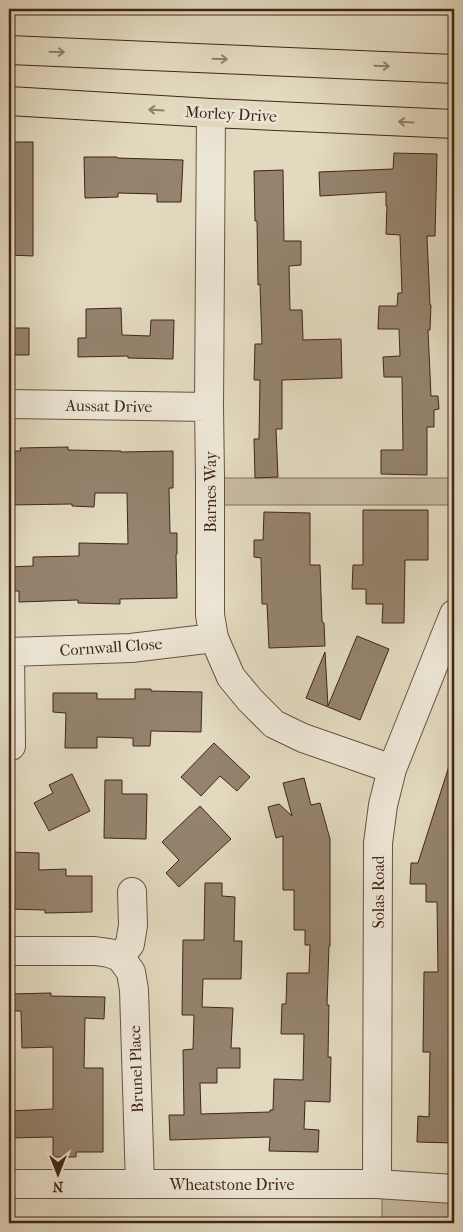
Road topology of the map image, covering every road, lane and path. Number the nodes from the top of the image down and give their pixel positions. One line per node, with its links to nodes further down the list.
1 (9, 50): 2 (main road, one-way to 2)
2 (454, 69)
3 (9, 101): 4 (main road, Morley Drive, one-way to 3)
4 (211, 113): 5 (main road, Morley Drive, one-way to 4); 7 (street, Barnes Way)
5 (454, 124)
6 (9, 404): 7 (street, Aussat Drive)
7 (208, 407): 9 (street, Barnes Way)
8 (454, 614): 12 (street, Solas Road)
9 (214, 638): 10 (street, Cornwall Close); 12 (street, Barnes Way)
10 (9, 652): 11 (street)
11 (11, 746)
12 (392, 769): 18 (street, Solas Road)
13 (132, 892): 15 (street)
14 (9, 951): 15 (street)
15 (120, 957): 17 (street, Brunel Place)
16 (9, 1184): 17 (street, Wheatstone Drive)
17 (140, 1184): 18 (street, Wheatstone Drive)
18 (377, 1184): 19 (street, Wheatstone Drive)
19 (454, 1189)

